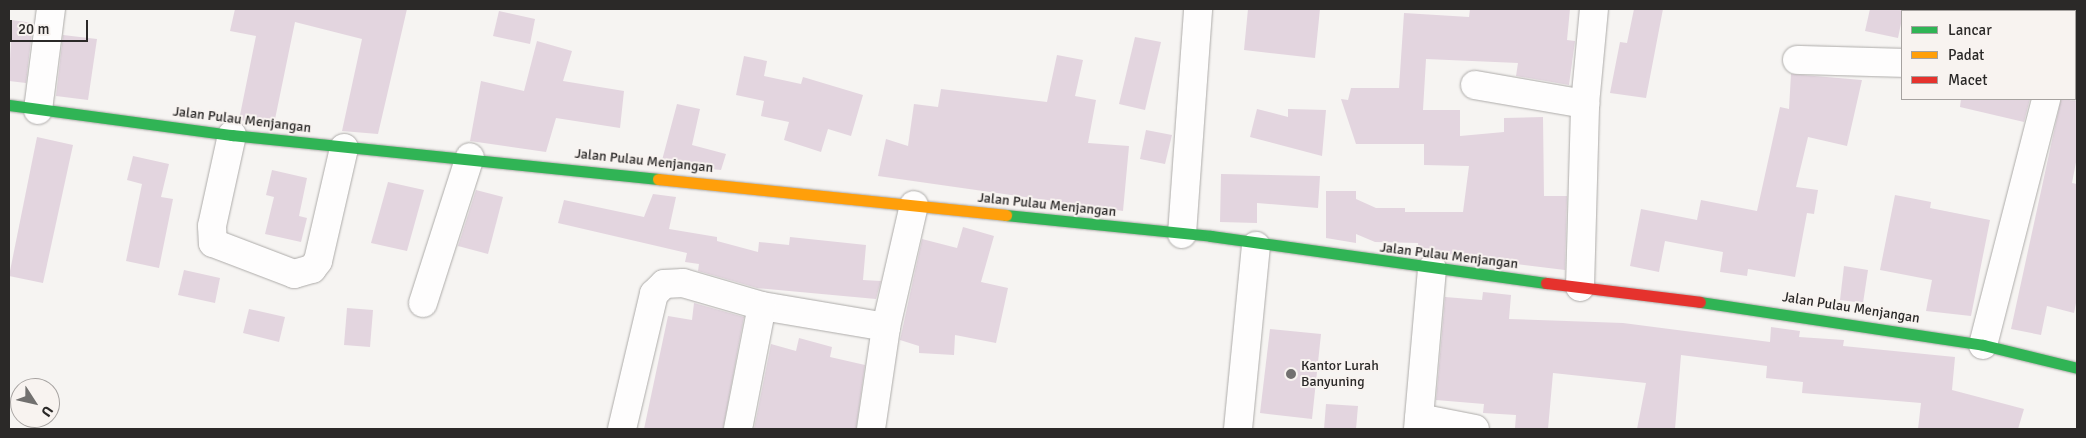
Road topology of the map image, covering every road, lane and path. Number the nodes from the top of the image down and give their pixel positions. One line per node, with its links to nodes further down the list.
1 (51, 9): 10 (street)
2 (1198, 9): 15 (street)
3 (1594, 9): 8 (street)
4 (1797, 60): 5 (street)
5 (1901, 63)
6 (1475, 85): 8 (street)
7 (2046, 100): 22 (street)
8 (1585, 104): 18 (street)
9 (9, 105): 10 (street, Jalan Pulau Menjangan)
10 (38, 110): 11 (street, Jalan Pulau Menjangan)
11 (232, 135): 12 (street, Jalan Pulau Menjangan); 12 (street)
12 (344, 148): 13 (street, Jalan Pulau Menjangan)
13 (470, 157): 14 (street, Jalan Pulau Menjangan); 19 (street)
14 (914, 205): 15 (street, Jalan Pulau Menjangan); 21 (street)
15 (1182, 234): 16 (street, Jalan Pulau Menjangan)
16 (1256, 246): 17 (street, Jalan Pulau Menjangan); 28 (street)
17 (1432, 269): 18 (street, Jalan Pulau Menjangan); 24 (street)
18 (1580, 287): 22 (street, Jalan Pulau Menjangan)
19 (423, 303)
20 (762, 306): 21 (street); 25 (street); 26 (street)
21 (886, 327): 27 (street)
22 (1983, 345): 23 (street, Jalan Pulau Menjangan)
23 (2077, 368)
24 (1419, 424): 29 (street)
25 (622, 429)
26 (738, 429)
27 (870, 429)
28 (1238, 429)
29 (1475, 429)

